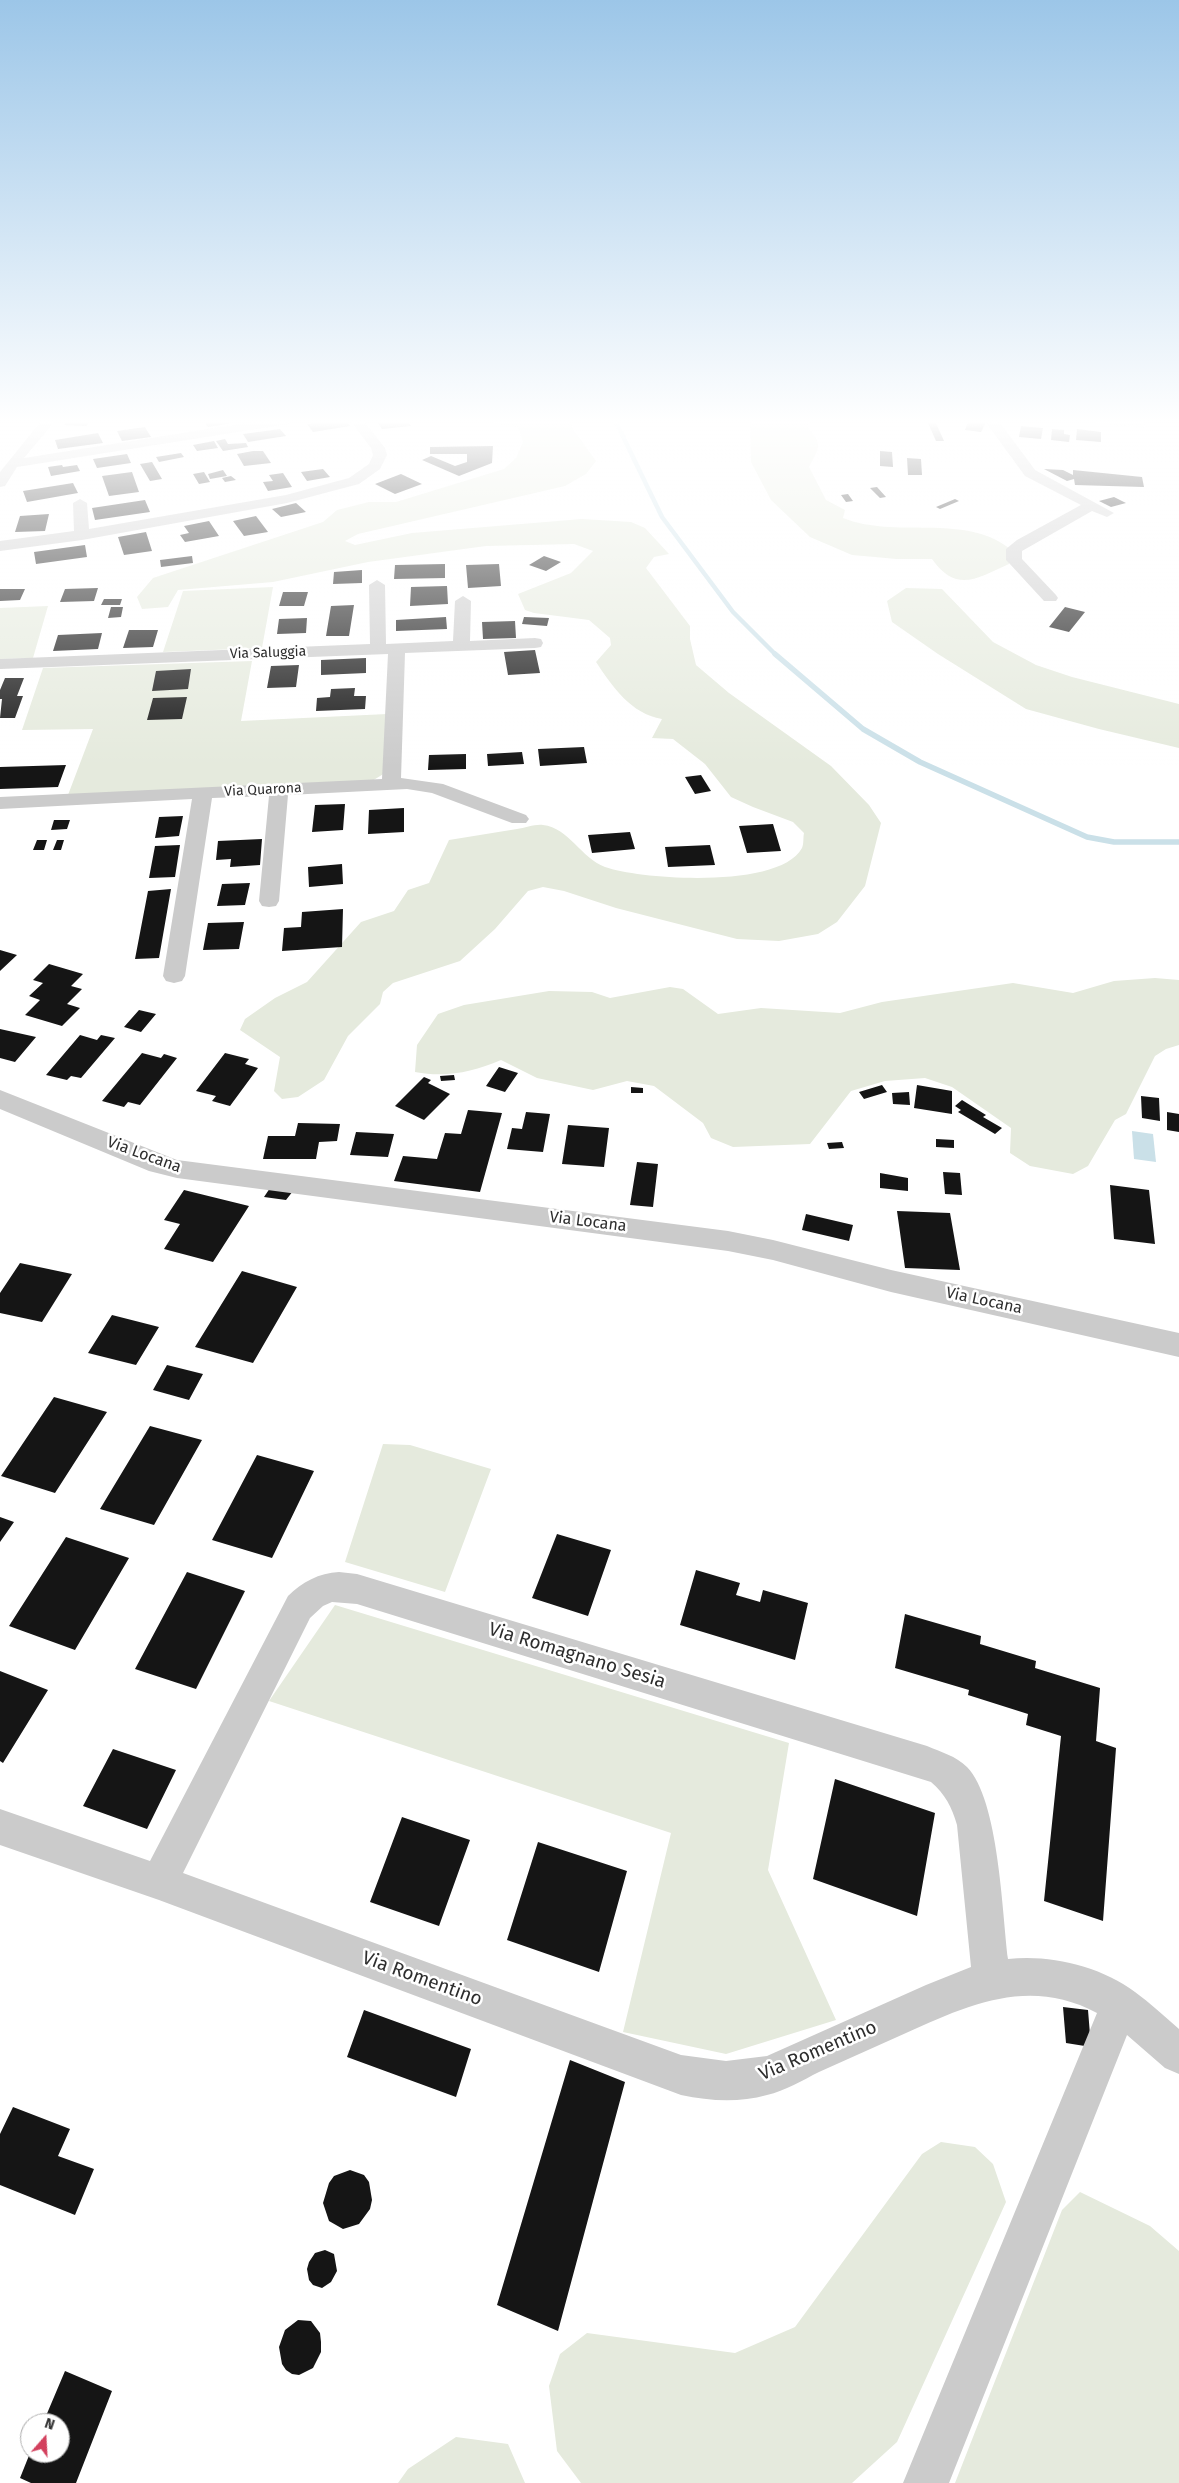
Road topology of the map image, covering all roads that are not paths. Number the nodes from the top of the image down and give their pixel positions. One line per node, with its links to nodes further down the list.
1 (75, 536): 3 (street)
2 (1037, 536): 5 (street)
3 (0, 546)
4 (377, 585): 10 (street)
5 (1050, 598)
6 (463, 601): 8 (street)
7 (535, 643): 8 (street, Via Saluggia)
8 (461, 646): 9 (street, Via Saluggia)
9 (397, 648): 10 (street, Via Saluggia); 12 (street)
10 (378, 649): 11 (street, Via Saluggia)
11 (0, 664)
12 (391, 784): 13 (street, Via Quarona); 16 (street, Via Quarona)
13 (279, 790): 14 (street, Via Quarona); 17 (street)
14 (203, 793): 15 (street, Via Quarona); 18 (street)
15 (0, 803)
16 (519, 819)
17 (269, 901)
18 (174, 976)
19 (0, 1099): 20 (street, Via Locana)
20 (1179, 1345)
21 (0, 1827): 22 (street, Via Romentino)
22 (159, 1882): 23 (street, Via Romentino); 23 (street, Via Romagnano Sesia)
23 (991, 1980): 24 (street, Via Romentino)
24 (1120, 2004): 25 (street, Via Romentino); 26 (street)
25 (1179, 2054)
26 (926, 2483)

